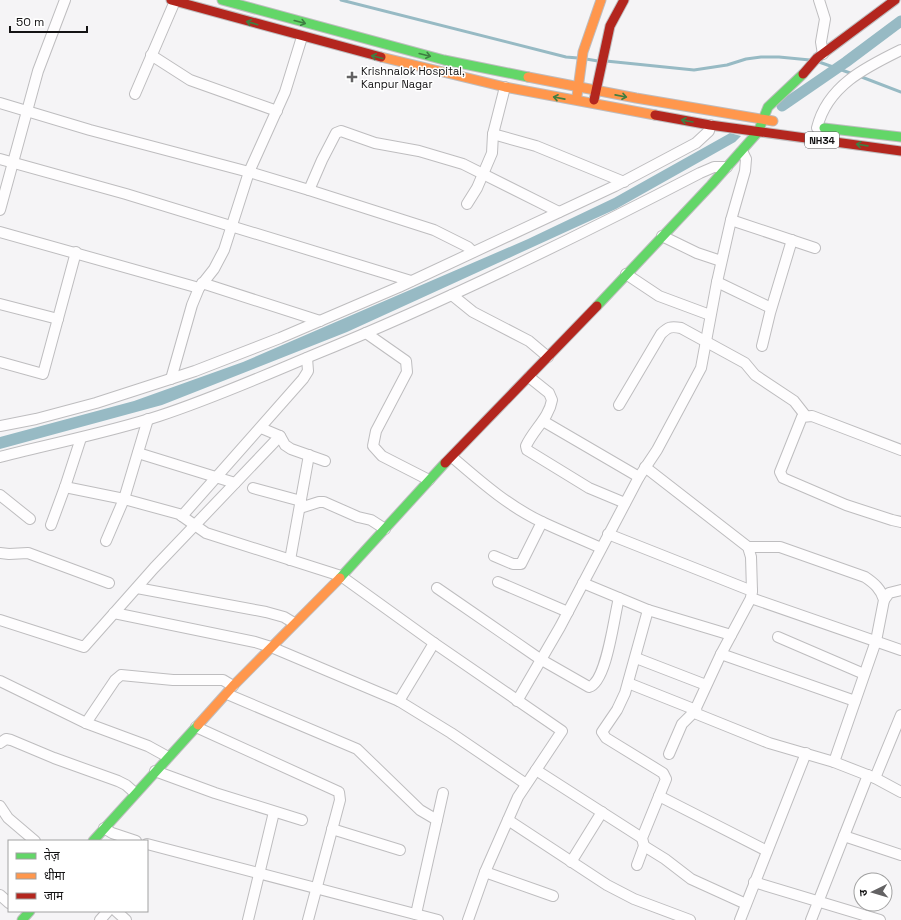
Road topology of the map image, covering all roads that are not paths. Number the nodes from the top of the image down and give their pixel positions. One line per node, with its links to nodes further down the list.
1 (65, 0): 19 (street)
2 (222, 0): 13 (main road, one-way to 13)
3 (601, 0): 13 (main road)
4 (624, 0): 14 (main road)
5 (819, 0): 11 (street)
6 (895, 0): 11 (main road)
7 (173, 1): 8 (main road, NH34, one-way to 7); 10 (street)
8 (302, 37): 12 (main road, NH34, one-way to 8); 20 (street)
9 (901, 50): 24 (street)
10 (151, 55): 15 (street); 20 (street)
11 (820, 56): 21 (main road)
12 (505, 87): 16 (main road, NH34, one-way to 12); 26 (street)
13 (578, 87): 14 (main road); 16 (main road)
14 (595, 90): 18 (main road); 21 (main road, one-way to 21)
15 (134, 94)
16 (576, 101): 18 (main road, NH34)
17 (0, 104): 19 (street)
18 (593, 104): 23 (main road, NH34, one-way to 18)
19 (27, 111): 31 (street); 33 (street)
20 (277, 111): 33 (street)
21 (762, 120): 22 (main road); 25 (main road)
22 (783, 123)
23 (710, 125): 25 (main road, NH34); 35 (street)
24 (814, 127): 27 (main road, NH34)
25 (758, 132): 28 (main road); 29 (main road, NH34, one-way to 25)
26 (493, 134): 34 (street); 35 (street)
27 (901, 137)
28 (742, 151): 32 (main road); 40 (street)
29 (901, 151)
30 (0, 159): 31 (street)
31 (13, 162): 38 (street); 41 (street)
32 (727, 167): 43 (main road); 53 (street)
33 (249, 172): 36 (street); 41 (street)
34 (483, 174): 36 (street); 37 (street); 39 (street)
35 (624, 182): 39 (street)
36 (309, 190): 47 (street)
37 (467, 204)
38 (0, 210)
39 (559, 212): 47 (street)
40 (731, 220): 44 (street); 48 (street)
41 (232, 225): 50 (street); 52 (street)
42 (0, 232): 46 (street)
43 (662, 236): 48 (street); 49 (main road)
44 (792, 240): 45 (street); 55 (street)
45 (815, 248)
46 (76, 252): 52 (street); 57 (street)
47 (473, 252): 50 (street)
48 (721, 261): 51 (street)
49 (626, 274): 56 (street); 62 (main road)
50 (411, 281): 58 (street)
51 (716, 282): 55 (street); 56 (street)
52 (201, 286): 58 (street); 66 (street)
53 (452, 295): 59 (street); 62 (street)
54 (0, 304): 57 (street)
55 (771, 308): 61 (street)
56 (710, 315): 60 (street)
57 (58, 319): 64 (street)
58 (320, 321): 66 (street)
59 (366, 333): 63 (street); 84 (street)
60 (706, 340): 67 (street); 68 (street); 81 (street)
61 (762, 346)
62 (548, 357): 65 (main road)
63 (307, 358): 69 (street); 72 (street)
64 (0, 362)
65 (529, 377): 70 (street); 79 (main road)
66 (171, 379): 71 (street)
67 (619, 405)
68 (805, 415): 75 (street); 95 (street)
69 (148, 419): 74 (street); 76 (street)
70 (543, 421): 83 (street); 90 (street)
71 (0, 426)
72 (262, 428): 73 (street); 82 (street)
73 (277, 435): 77 (street); 85 (street)
74 (81, 438): 78 (street); 86 (street)
75 (901, 450)
76 (138, 453): 82 (street); 89 (street)
77 (308, 455): 80 (street); 91 (street)
78 (0, 457)
79 (452, 457): 84 (main road); 94 (street)
80 (325, 461)
81 (645, 467): 83 (street); 101 (street)
82 (217, 477): 85 (street); 92 (street)
83 (639, 477): 90 (street)
84 (429, 480): 98 (main road)
85 (234, 483): 97 (street)
86 (65, 487): 89 (street); 96 (street)
87 (253, 488): 91 (street)
88 (0, 494): 93 (street)
89 (124, 499): 92 (street); 100 (street)
90 (625, 503): 99 (street)
91 (300, 505): 98 (street); 105 (street)
92 (182, 516): 97 (street)
93 (30, 519)
94 (542, 522): 102 (street); 104 (street)
95 (901, 522)
96 (51, 524)
97 (195, 525): 105 (street); 110 (street)
98 (385, 529): 106 (main road)
99 (608, 534): 102 (street); 113 (street)
100 (106, 541)
101 (748, 547): 113 (street); 115 (street)
102 (601, 548): 108 (street)
103 (0, 553): 109 (street)
104 (494, 556)
105 (290, 560): 106 (street)
106 (341, 576): 120 (main road); 124 (street)
107 (498, 582): 117 (street)
108 (583, 583): 114 (street); 117 (street)
109 (109, 584)
110 (137, 588): 118 (street); 120 (street)
111 (437, 588): 129 (street)
112 (901, 590): 115 (street)
113 (752, 594): 121 (street); 123 (street)
114 (619, 598): 116 (street); 129 (street)
115 (884, 600): 123 (street)
116 (648, 610): 121 (street); 128 (street)
117 (568, 612): 129 (street)
118 (114, 614): 119 (street); 125 (street)
119 (0, 620)
120 (294, 623): 125 (main road)
121 (731, 635): 127 (street)
122 (778, 637): 130 (street)
123 (876, 641): 126 (street); 130 (street)
124 (434, 643): 135 (street); 136 (street)
125 (271, 647): 134 (main road); 135 (street)
126 (901, 650)
127 (721, 654): 133 (street); 137 (street)
128 (636, 658): 132 (street); 133 (street)
129 (540, 659): 136 (street)
130 (864, 674): 137 (street)
131 (0, 681): 140 (street)
132 (628, 683): 138 (street); 154 (street)
133 (706, 686): 138 (street)
134 (230, 690): 140 (street); 141 (main road); 159 (street)
135 (399, 701): 150 (street)
136 (517, 701): 147 (street)
137 (855, 701): 146 (street)
138 (696, 710): 143 (street); 144 (street)
139 (901, 715): 149 (street)
140 (86, 723): 145 (street)
141 (196, 727): 145 (main road); 162 (street)
142 (0, 743): 153 (street)
143 (806, 753): 146 (street); 170 (street)
144 (669, 754)
145 (168, 757): 148 (main road)
146 (834, 762): 149 (street)
147 (536, 770): 150 (street); 157 (street)
148 (155, 771): 153 (main road); 156 (street)
149 (871, 776): 152 (street); 163 (street)
150 (526, 784): 160 (street)
151 (443, 792): 159 (street)
152 (901, 792)
153 (135, 794): 161 (main road)
154 (659, 796): 167 (street); 170 (street)
155 (0, 806): 164 (street)
156 (274, 812): 158 (street); 175 (street)
157 (602, 812): 167 (street); 172 (street)
158 (302, 820)
159 (437, 820): 185 (street)
160 (508, 820): 172 (street); 174 (street)
161 (104, 828): 165 (main road); 166 (street)
162 (332, 829): 169 (street); 177 (street)
163 (844, 836): 171 (street); 180 (street)
164 (34, 840)
165 (94, 840)
166 (133, 840)
167 (643, 842): 173 (street); 182 (street)
168 (148, 844): 175 (street)
169 (400, 850)
170 (767, 851): 176 (street)
171 (901, 854)
172 (570, 862): 192 (street)
173 (637, 865)
174 (485, 872): 179 (street); 191 (street)
175 (260, 874): 177 (street); 188 (street)
176 (754, 882): 180 (street); 182 (street)
177 (316, 888): 185 (street); 189 (street)
178 (0, 895): 181 (street)
179 (553, 896)
180 (819, 901): 194 (street); 195 (street)
181 (8, 902)
182 (746, 904): 193 (street)
183 (107, 912): 186 (street)
184 (117, 912): 187 (street)
185 (416, 914): 190 (street)
186 (100, 920)
187 (126, 920)
188 (248, 920)
189 (308, 920)
190 (438, 920)
191 (468, 920)
192 (690, 920)
193 (740, 920)
194 (811, 920)
195 (880, 920)

